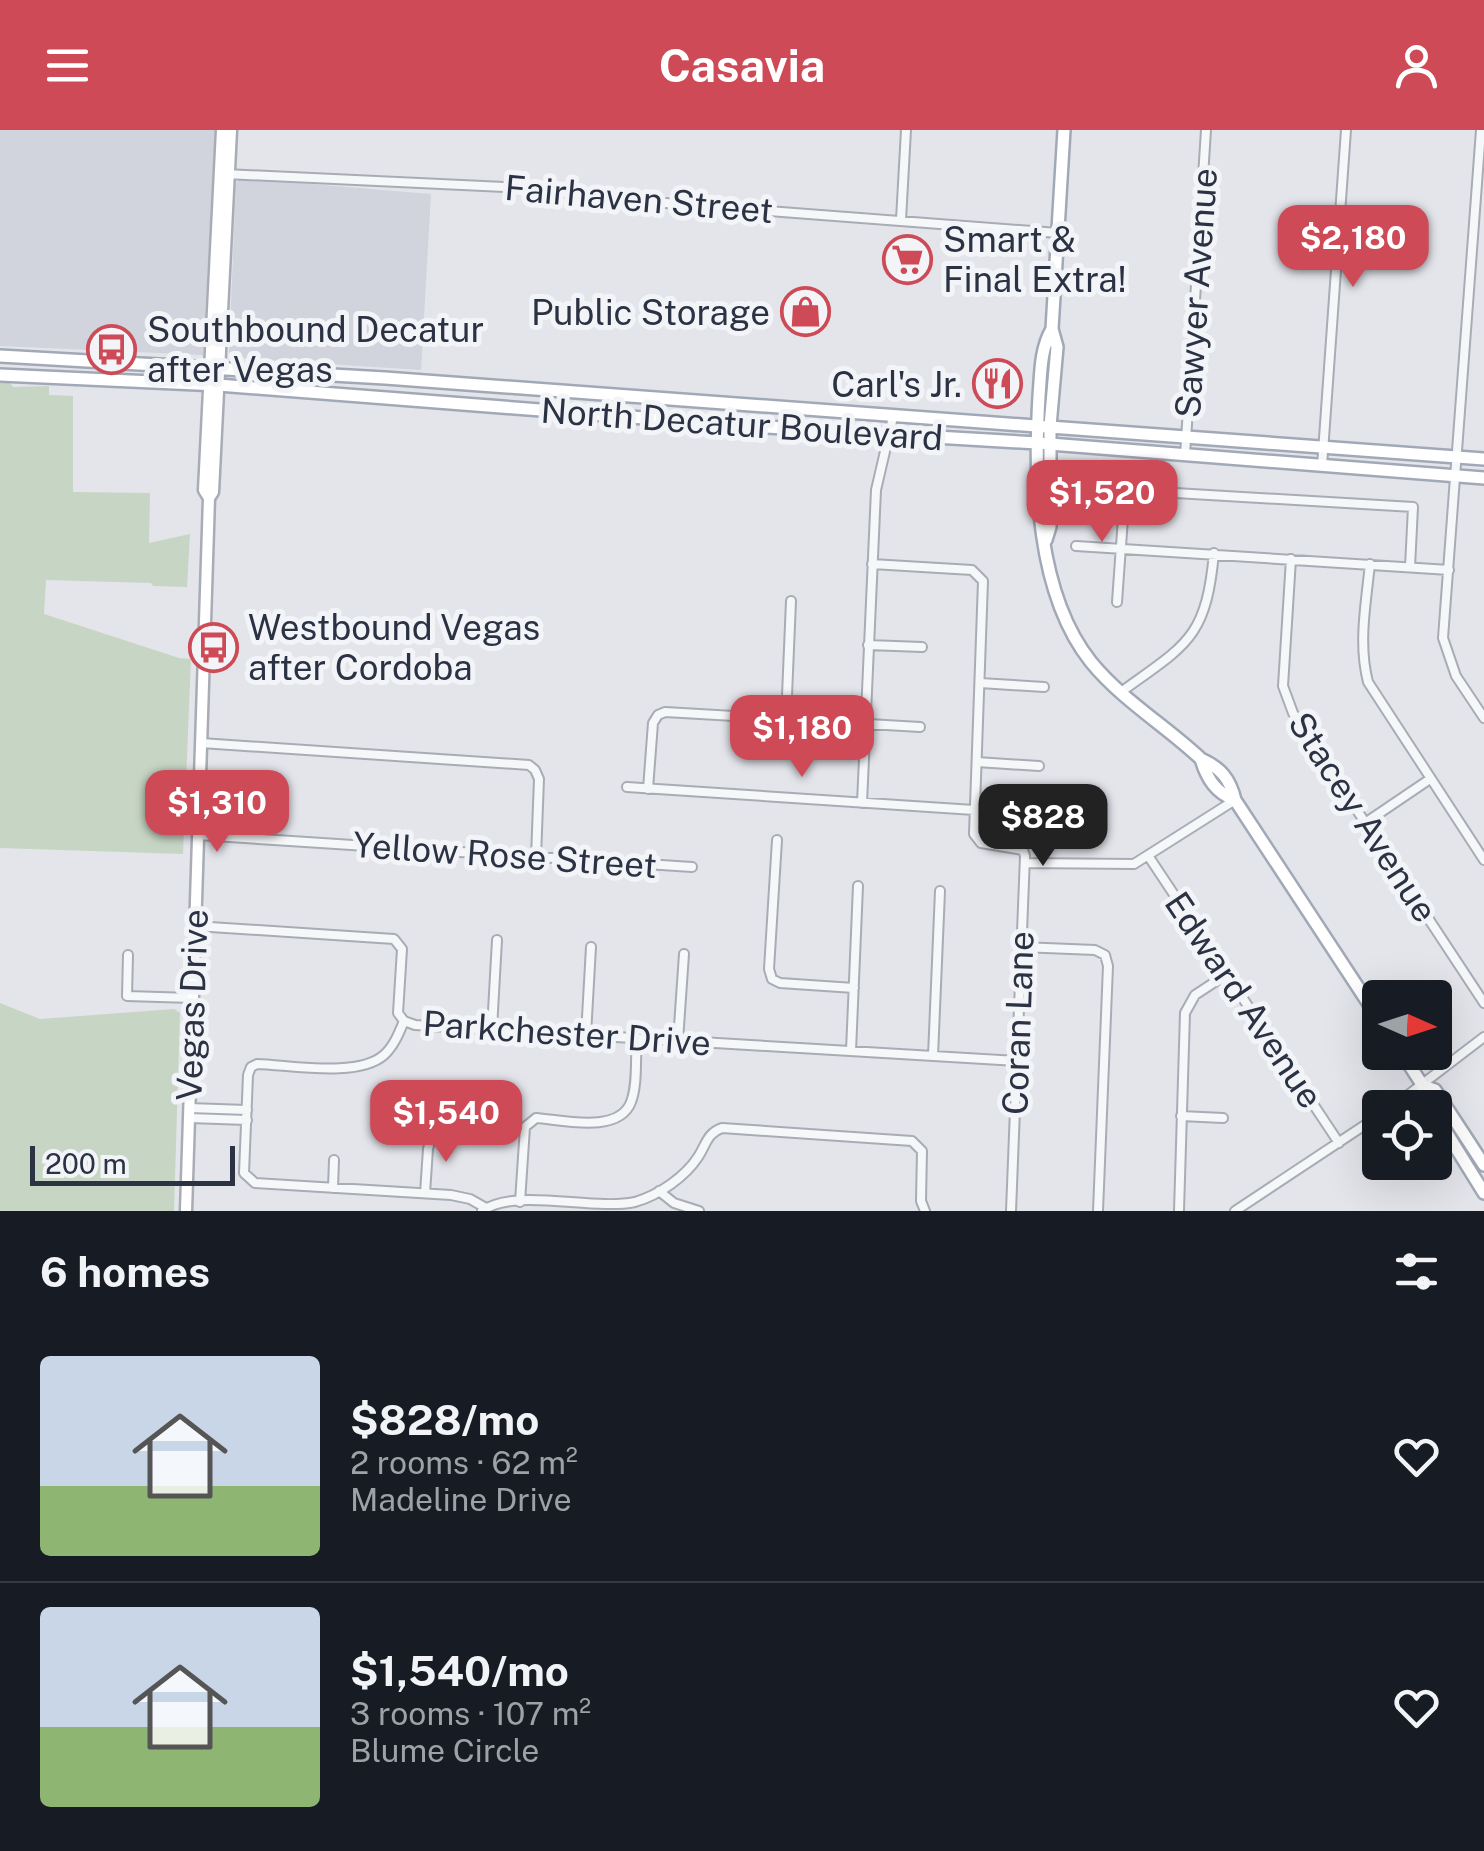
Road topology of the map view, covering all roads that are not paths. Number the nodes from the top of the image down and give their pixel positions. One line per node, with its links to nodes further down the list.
1 (222, 130): 8 (main road, Vegas Drive)
2 (231, 130): 8 (main road, Vegas Drive)
3 (906, 130): 9 (street)
4 (1064, 130): 10 (main road)
5 (1206, 130): 24 (street, Sawyer Avenue)
6 (1346, 130): 26 (street)
7 (1481, 130): 28 (street)
8 (224, 174): 9 (street, Fairhaven Street); 12 (main road, Vegas Drive)
9 (901, 220): 10 (street, Fairhaven Street)
10 (1058, 233): 22 (main road)
11 (0, 356): 12 (main road, North Decatur Boulevard)
12 (214, 366): 14 (main road, North Decatur Boulevard); 15 (main road, Vegas Drive)
13 (0, 374): 15 (main road, North Decatur Boulevard)
14 (382, 378): 16 (main road, North Decatur Boulevard); 17 (main road)
15 (213, 384): 17 (main road, North Decatur Boulevard); 52 (main road, Vegas Drive)
16 (573, 393): 18 (main road, North Decatur Boulevard); 19 (main road)
17 (380, 399): 19 (main road, North Decatur Boulevard)
18 (735, 404): 20 (main road, North Decatur Boulevard); 21 (main road)
19 (572, 412): 21 (main road, North Decatur Boulevard)
20 (893, 417): 22 (main road, North Decatur Boulevard); 23 (street)
21 (734, 425): 23 (main road, North Decatur Boulevard)
22 (1044, 425): 24 (main road, North Decatur Boulevard); 25 (main road)
23 (888, 434): 25 (main road, North Decatur Boulevard); 37 (street)
24 (1186, 438): 26 (main road, North Decatur Boulevard); 27 (street, Sawyer Avenue)
25 (1043, 443): 27 (main road, North Decatur Boulevard); 47 (main road)
26 (1323, 448): 28 (main road, North Decatur Boulevard); 30 (street)
27 (1185, 456): 30 (main road, North Decatur Boulevard)
28 (1458, 457): 29 (main road, North Decatur Boulevard); 31 (street)
29 (1484, 459)
30 (1322, 466): 31 (main road, North Decatur Boulevard)
31 (1457, 476): 32 (main road, North Decatur Boulevard); 40 (street)
32 (1484, 478)
33 (1076, 546): 34 (street)
34 (1120, 549): 35 (street); 39 (street); 42 (street)
35 (1214, 553): 36 (street); 47 (street)
36 (1291, 558): 38 (street); 61 (street, Stacey Avenue)
37 (872, 564): 43 (street); 45 (street)
38 (1370, 564): 39 (street); 55 (street)
39 (1410, 567): 40 (street)
40 (1449, 570): 48 (street)
41 (791, 602): 49 (street)
42 (1117, 602)
43 (868, 645): 44 (street); 50 (street)
44 (922, 647)
45 (980, 683): 46 (street); 53 (street)
46 (1044, 687)
47 (1121, 692): 58 (main road)
48 (1484, 718)
49 (786, 719): 50 (street); 57 (street)
50 (865, 724): 51 (street); 59 (street)
51 (920, 726)
52 (201, 743): 62 (main road, Vegas Drive); 65 (street)
53 (977, 762): 54 (street); 60 (street)
54 (1038, 766)
55 (1430, 779): 61 (street); 66 (street)
56 (627, 787): 57 (street)
57 (648, 789): 59 (street)
58 (1235, 800): 64 (street); 79 (main road)
59 (862, 803): 60 (street)
60 (974, 810): 67 (street)
61 (1365, 822): 81 (street, Stacey Avenue)
62 (198, 836): 65 (street, Yellow Rose Street); 71 (main road, Vegas Drive)
63 (777, 840): 78 (street)
64 (1149, 857): 67 (street); 77 (street, Edward Avenue)
65 (536, 858): 68 (street, Yellow Rose Street)
66 (1484, 860)
67 (1024, 863): 74 (street, Coran Lane)
68 (692, 868)
69 (858, 886): 78 (street)
70 (940, 890): 89 (street)
71 (195, 926): 80 (main road, Vegas Drive); 82 (street, Parkchester Drive)
72 (497, 940): 83 (street)
73 (591, 947): 84 (street)
74 (1021, 947): 90 (street, Coran Lane); 115 (street)
75 (128, 954): 80 (street)
76 (684, 954): 87 (street)
77 (1227, 974): 97 (street); 102 (street, Edward Avenue)
78 (854, 988): 88 (street)
79 (1362, 994)
80 (192, 998): 95 (main road, Vegas Drive)
81 (1484, 1003)
82 (404, 1021): 83 (street, Parkchester Drive); 96 (street)
83 (492, 1029): 84 (street, Parkchester Drive)
84 (586, 1035): 86 (street, Parkchester Drive)
85 (1484, 1037): 92 (street)
86 (637, 1038): 87 (street, Parkchester Drive); 109 (street)
87 (678, 1040): 88 (street, Parkchester Drive)
88 (851, 1051): 89 (street, Parkchester Drive)
89 (933, 1056): 90 (street, Parkchester Drive)
90 (1017, 1061): 114 (street, Coran Lane)
91 (1413, 1070): 92 (main road)
92 (1423, 1086): 93 (street); 94 (main road); 104 (main road)
93 (1417, 1090)
94 (1423, 1090)
95 (189, 1113): 96 (street); 111 (main road, Vegas Drive)
96 (247, 1115): 105 (street)
97 (1181, 1116): 98 (street); 116 (street)
98 (1223, 1118)
99 (1362, 1127): 102 (street)
100 (434, 1131): 108 (street)
101 (1452, 1141): 107 (main road)
102 (1339, 1143): 117 (street)
103 (334, 1160): 105 (street)
104 (1484, 1165)
105 (332, 1188): 108 (street)
106 (659, 1191): 109 (street); 112 (street); 113 (street)
107 (1484, 1192)
108 (425, 1194): 110 (street)
109 (520, 1202): 110 (street)
110 (484, 1210)
111 (186, 1211)
112 (699, 1211)
113 (925, 1211)
114 (1011, 1211)
115 (1098, 1211)
116 (1179, 1211)
117 (1235, 1211)

